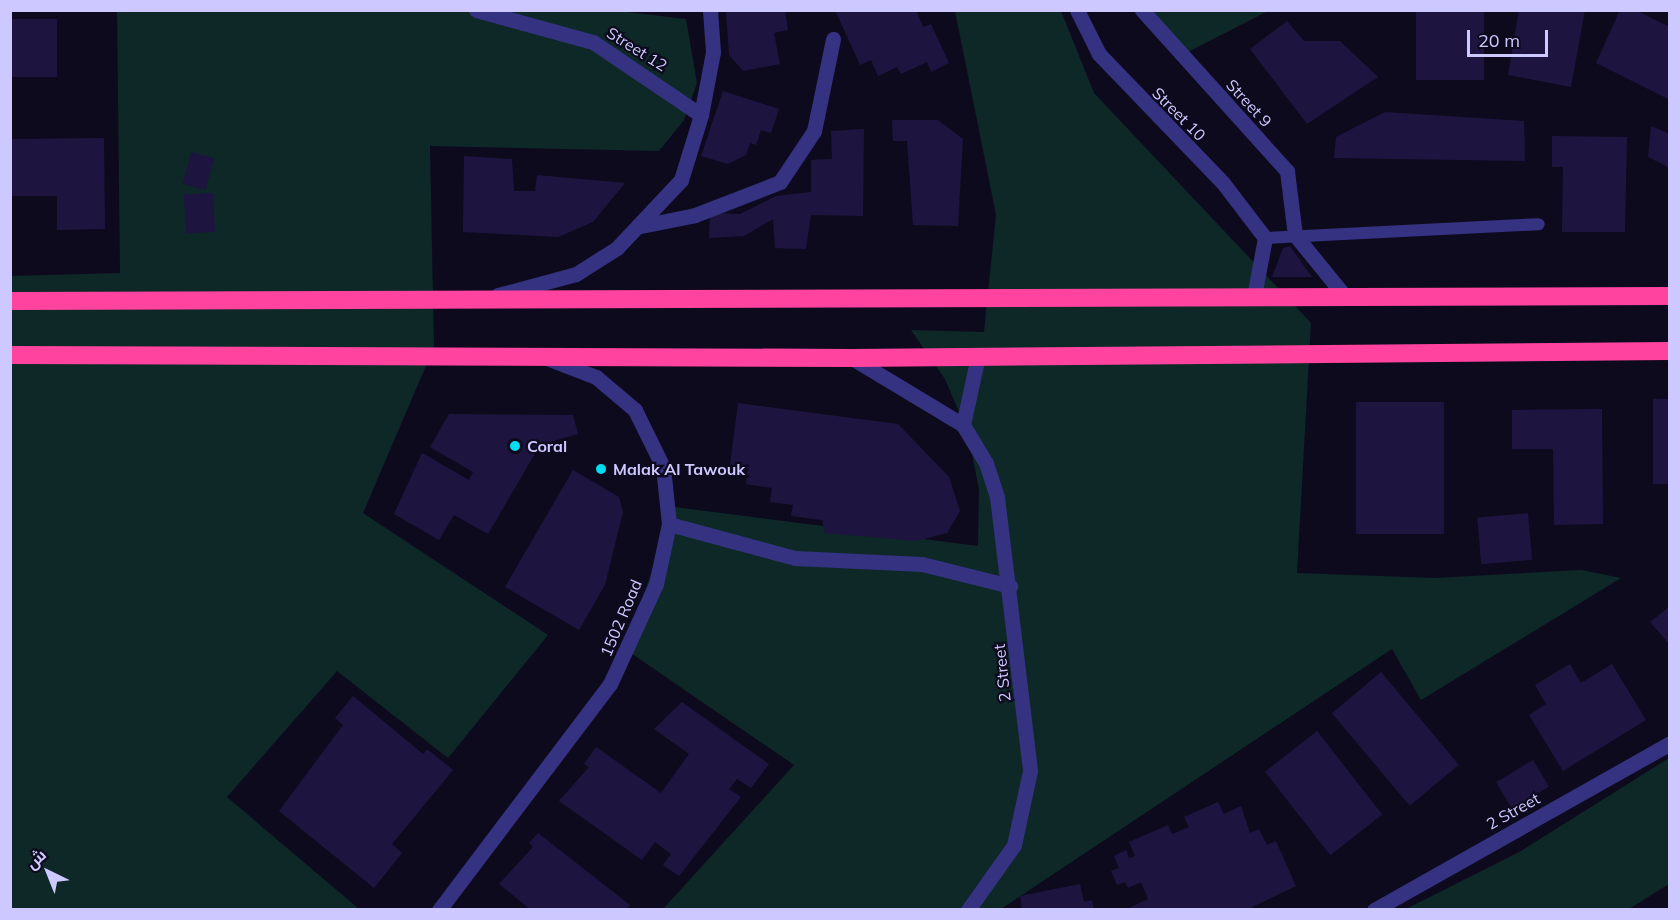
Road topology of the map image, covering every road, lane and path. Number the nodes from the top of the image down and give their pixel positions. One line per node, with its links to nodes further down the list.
1 (476, 10): 6 (street, Street 12)
2 (710, 10): 6 (street)
3 (1077, 10): 10 (street, Street 10)
4 (1142, 10): 9 (street, Street 9)
5 (833, 39): 8 (street)
6 (701, 115): 8 (street)
7 (1539, 224): 9 (lane)
8 (641, 226): 14 (street)
9 (1295, 235): 10 (lane); 11 (street)
10 (1264, 238): 12 (street)
11 (1344, 295): 12 (highway); 13 (highway)
12 (1254, 296): 14 (highway)
13 (1670, 296)
14 (486, 298): 15 (highway)
15 (10, 301)
16 (1670, 351): 19 (highway)
17 (532, 353): 18 (highway); 20 (highway); 22 (street, 1502 Road)
18 (10, 355)
19 (978, 356): 20 (highway); 21 (street)
20 (852, 358): 21 (street)
21 (963, 425): 23 (street, 2 Street)
22 (669, 524): 23 (street); 25 (street, 1502 Road)
23 (1010, 585): 26 (street, 2 Street)
24 (1670, 743): 27 (street, 2 Street)
25 (439, 909)
26 (968, 909)
27 (1374, 909)

